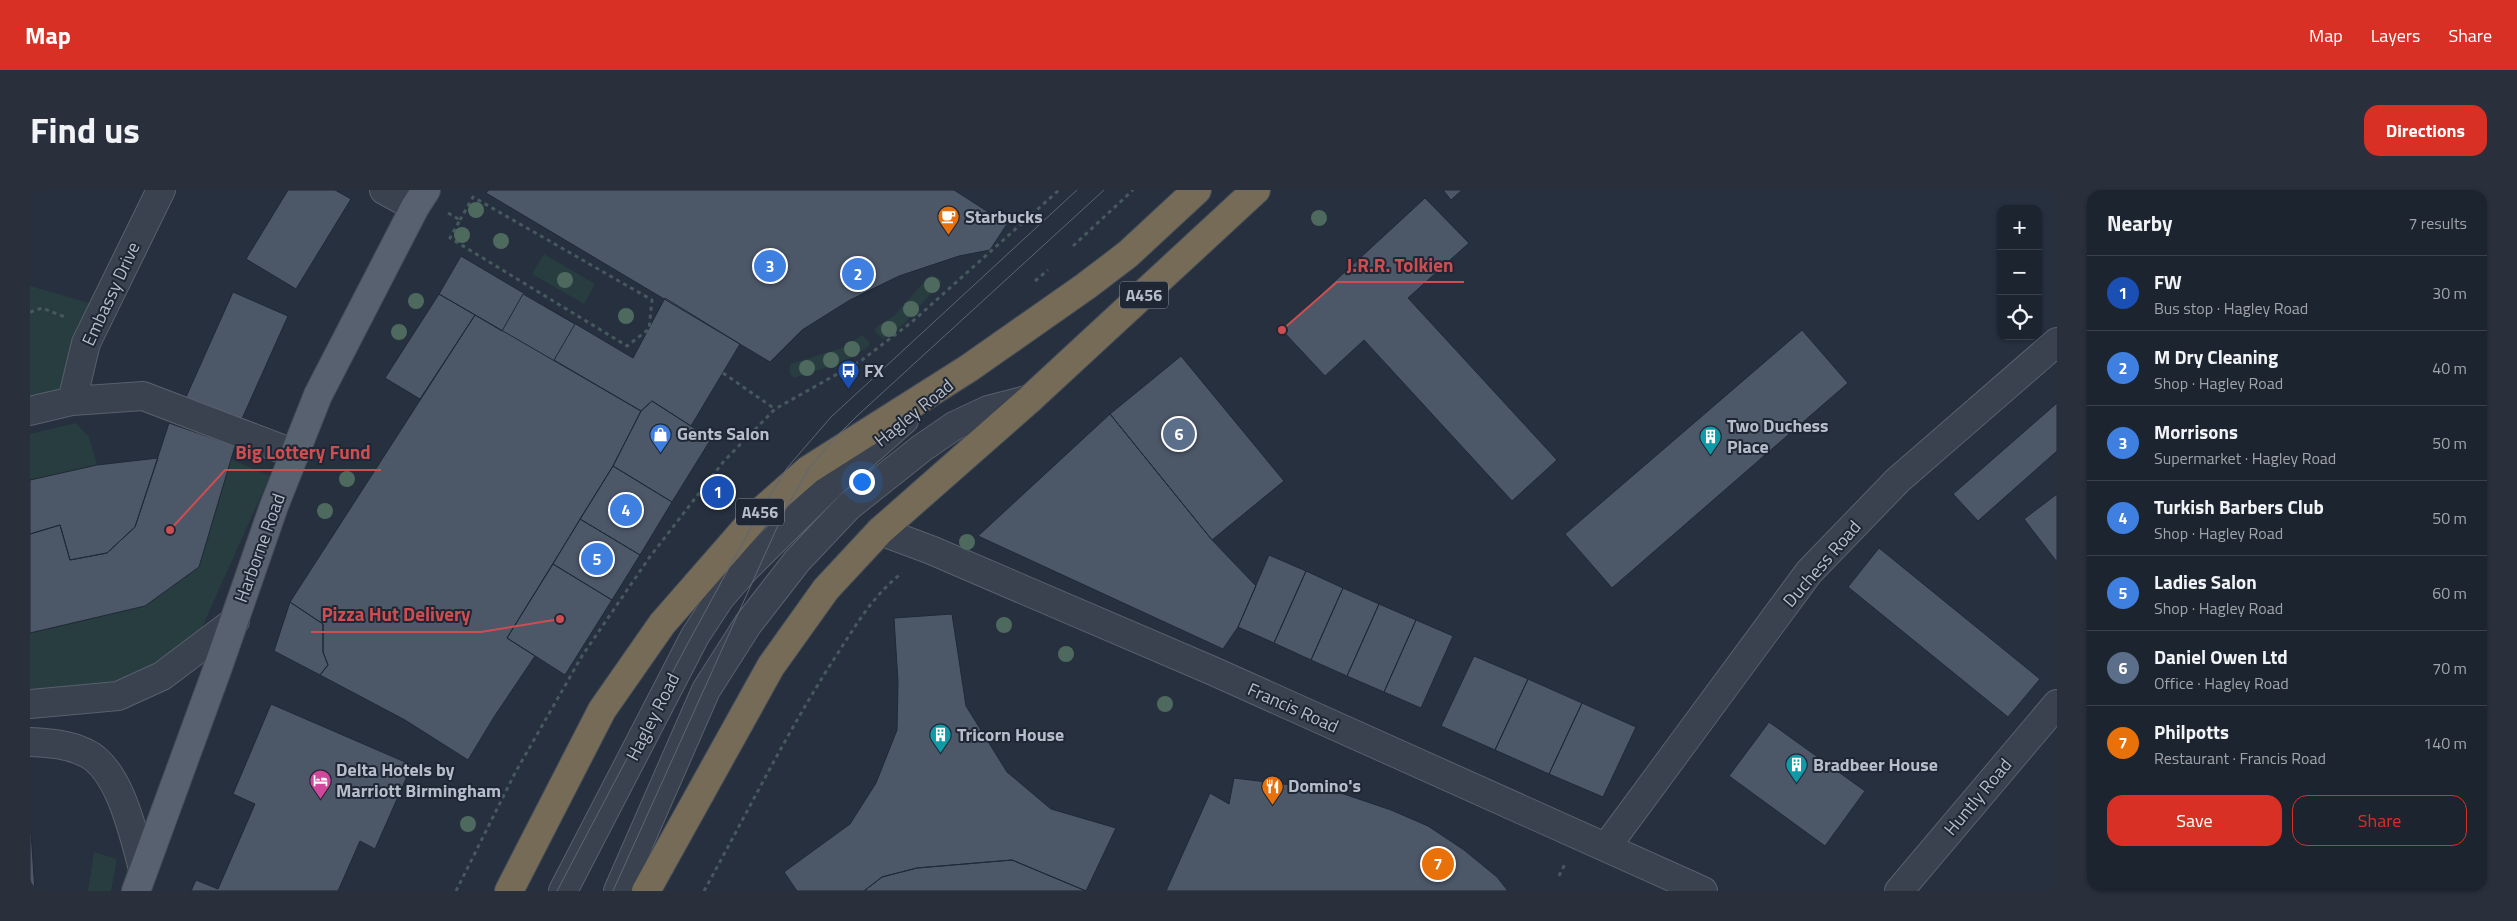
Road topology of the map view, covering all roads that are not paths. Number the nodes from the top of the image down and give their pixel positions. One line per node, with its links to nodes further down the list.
1 (160, 190): 9 (street, Embassy Drive)
2 (384, 190): 5 (street)
3 (1196, 190): 7 (highway, Hagley Road / A456)
4 (1256, 190): 8 (highway, Hagley Road / A456)
5 (420, 198): 11 (main road, Harborne Road)
6 (2057, 342): 17 (street, Duchess Road)
7 (969, 368): 19 (highway, A456); 20 (street, Hagley Road)
8 (1030, 399): 12 (highway, Hagley Road / A456); 21 (street, Hagley Road)
9 (72, 401): 10 (street); 11 (street)
10 (30, 412)
11 (295, 454): 13 (main road, Harborne Road)
12 (880, 530): 17 (street, Francis Road); 22 (highway, Hagley Road / A456)
13 (235, 620): 14 (street); 18 (main road, Harborne Road)
14 (30, 704)
15 (2057, 704): 24 (street, Huntly Road)
16 (30, 742): 18 (street)
17 (1606, 846): 23 (street, Francis Road)
18 (140, 880)
19 (509, 891)
20 (563, 891)
21 (618, 891)
22 (646, 891)
23 (1703, 891)
24 (1899, 891)

